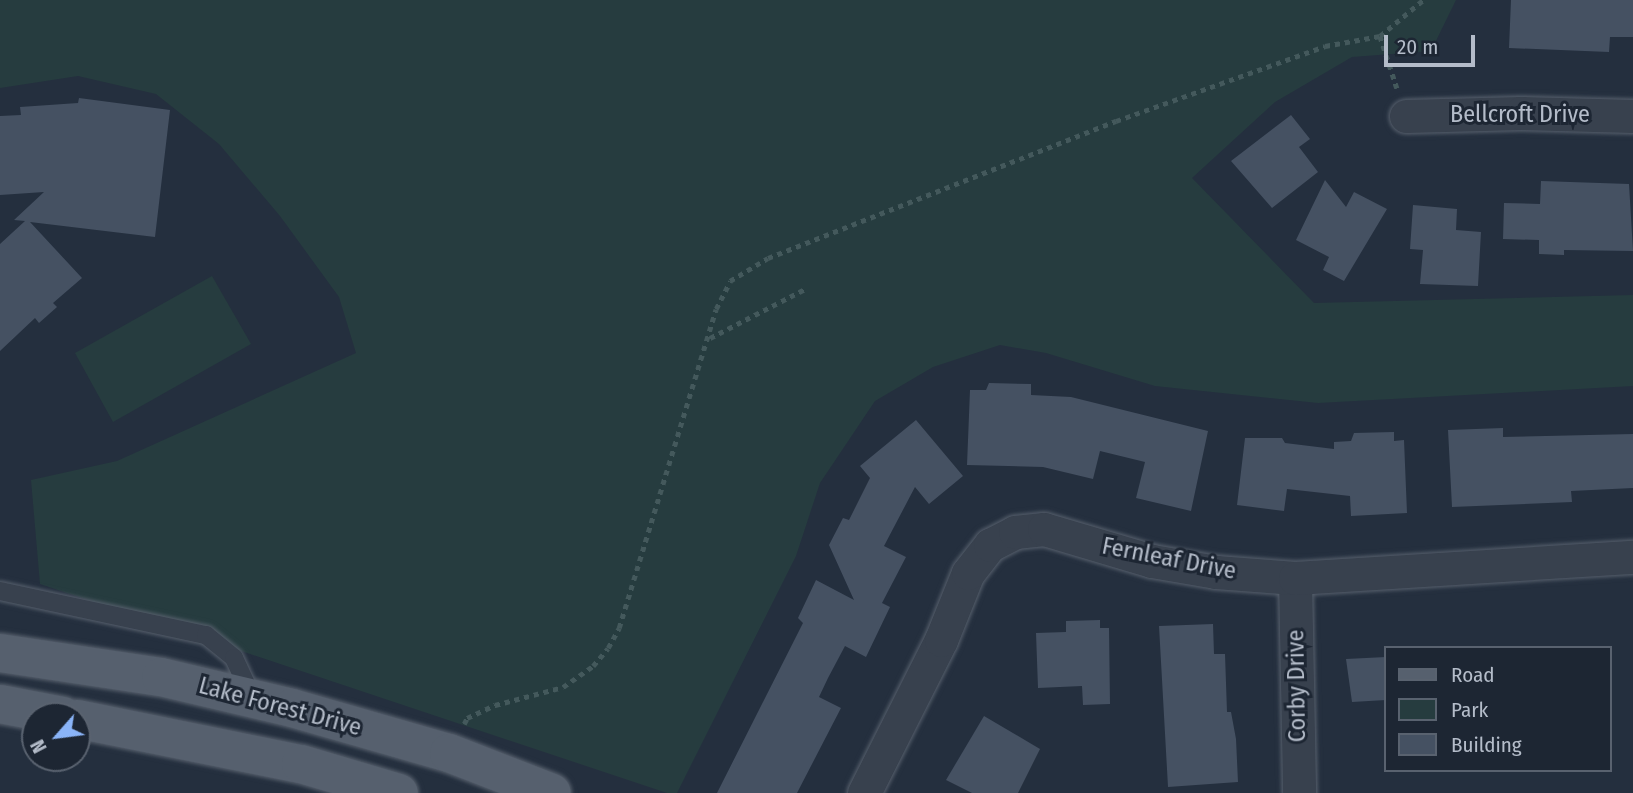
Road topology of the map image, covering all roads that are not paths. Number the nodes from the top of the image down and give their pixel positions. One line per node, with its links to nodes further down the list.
1 (1633, 116): 2 (street, Bellcroft Drive)
2 (1406, 117)
3 (1633, 557): 4 (street, Fernleaf Drive)
4 (1295, 578): 13 (street, Fernleaf Drive); 14 (street, Corby Drive)
5 (0, 592): 7 (lane)
6 (0, 653): 7 (main road, Lake Forest Drive)
7 (253, 699): 12 (main road, Lake Forest Drive)
8 (0, 704): 9 (main road)
9 (21, 708)
10 (91, 722): 11 (main road, Lake Forest Drive)
11 (399, 793)
12 (552, 793)
13 (864, 793)
14 (1299, 793)

